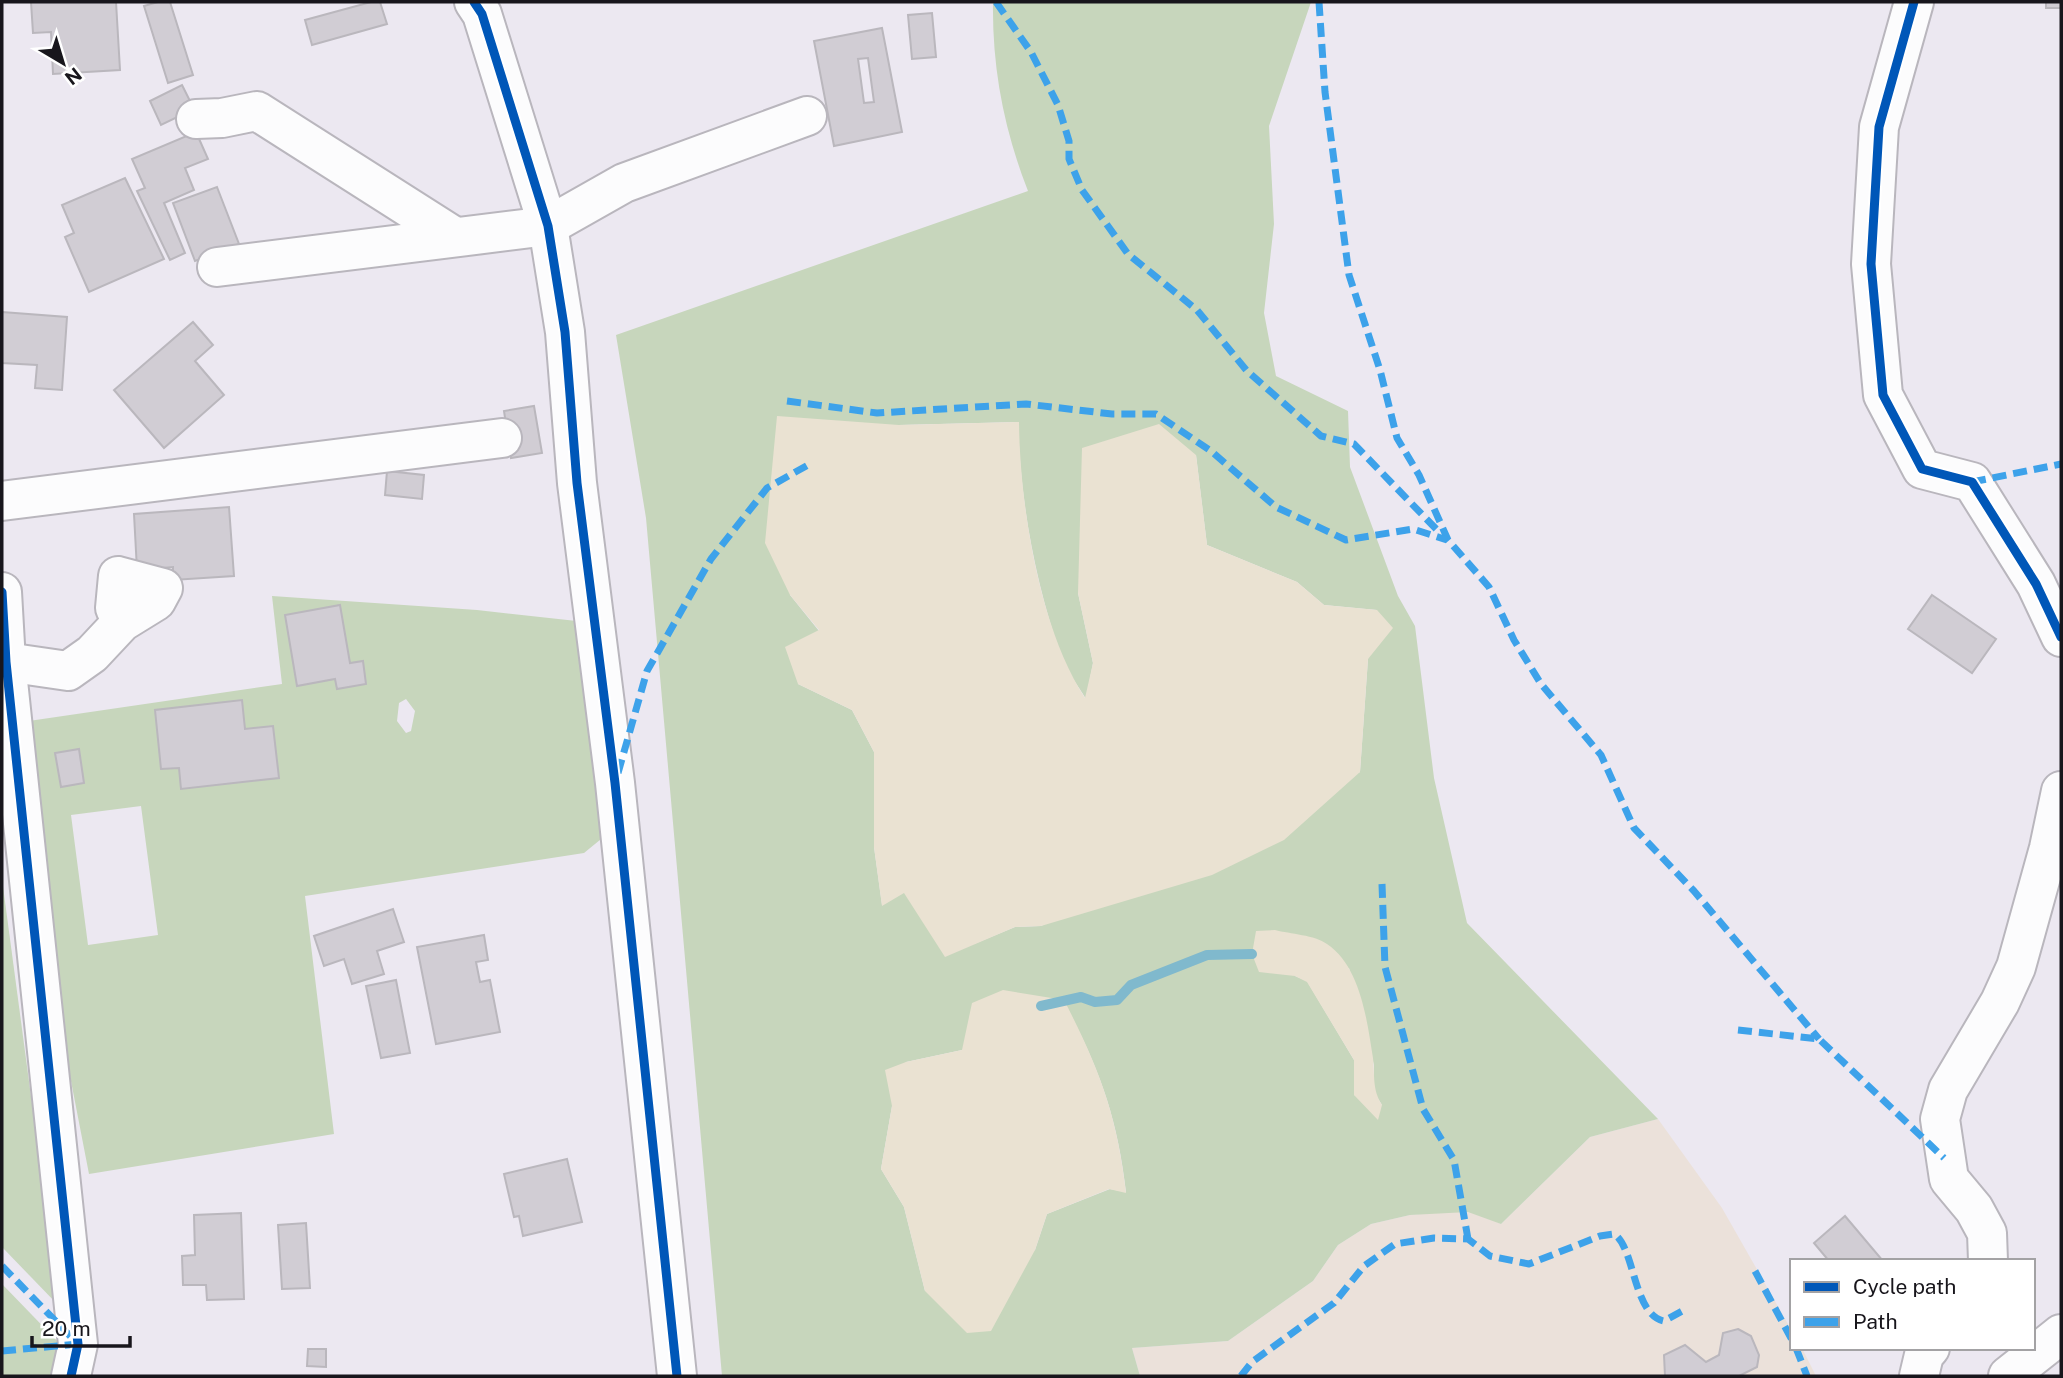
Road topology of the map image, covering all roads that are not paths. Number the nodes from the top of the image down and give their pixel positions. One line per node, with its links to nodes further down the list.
1 (1914, 2): 12 (street)
2 (482, 6): 5 (street)
3 (807, 116): 5 (street)
4 (196, 119): 6 (street)
5 (548, 226): 6 (street); 20 (street)
6 (455, 237): 7 (street)
7 (217, 267)
8 (502, 438): 9 (street)
9 (2, 501)
10 (2, 592): 13 (street)
11 (122, 622): 13 (street)
12 (2061, 637)
13 (6, 663): 15 (street)
14 (2061, 790): 16 (street)
15 (13, 817): 19 (street)
16 (1988, 1259)
17 (2061, 1334): 22 (street)
18 (1928, 1350): 21 (street)
19 (71, 1376)
20 (677, 1376)
21 (1919, 1376)
22 (2008, 1376)

